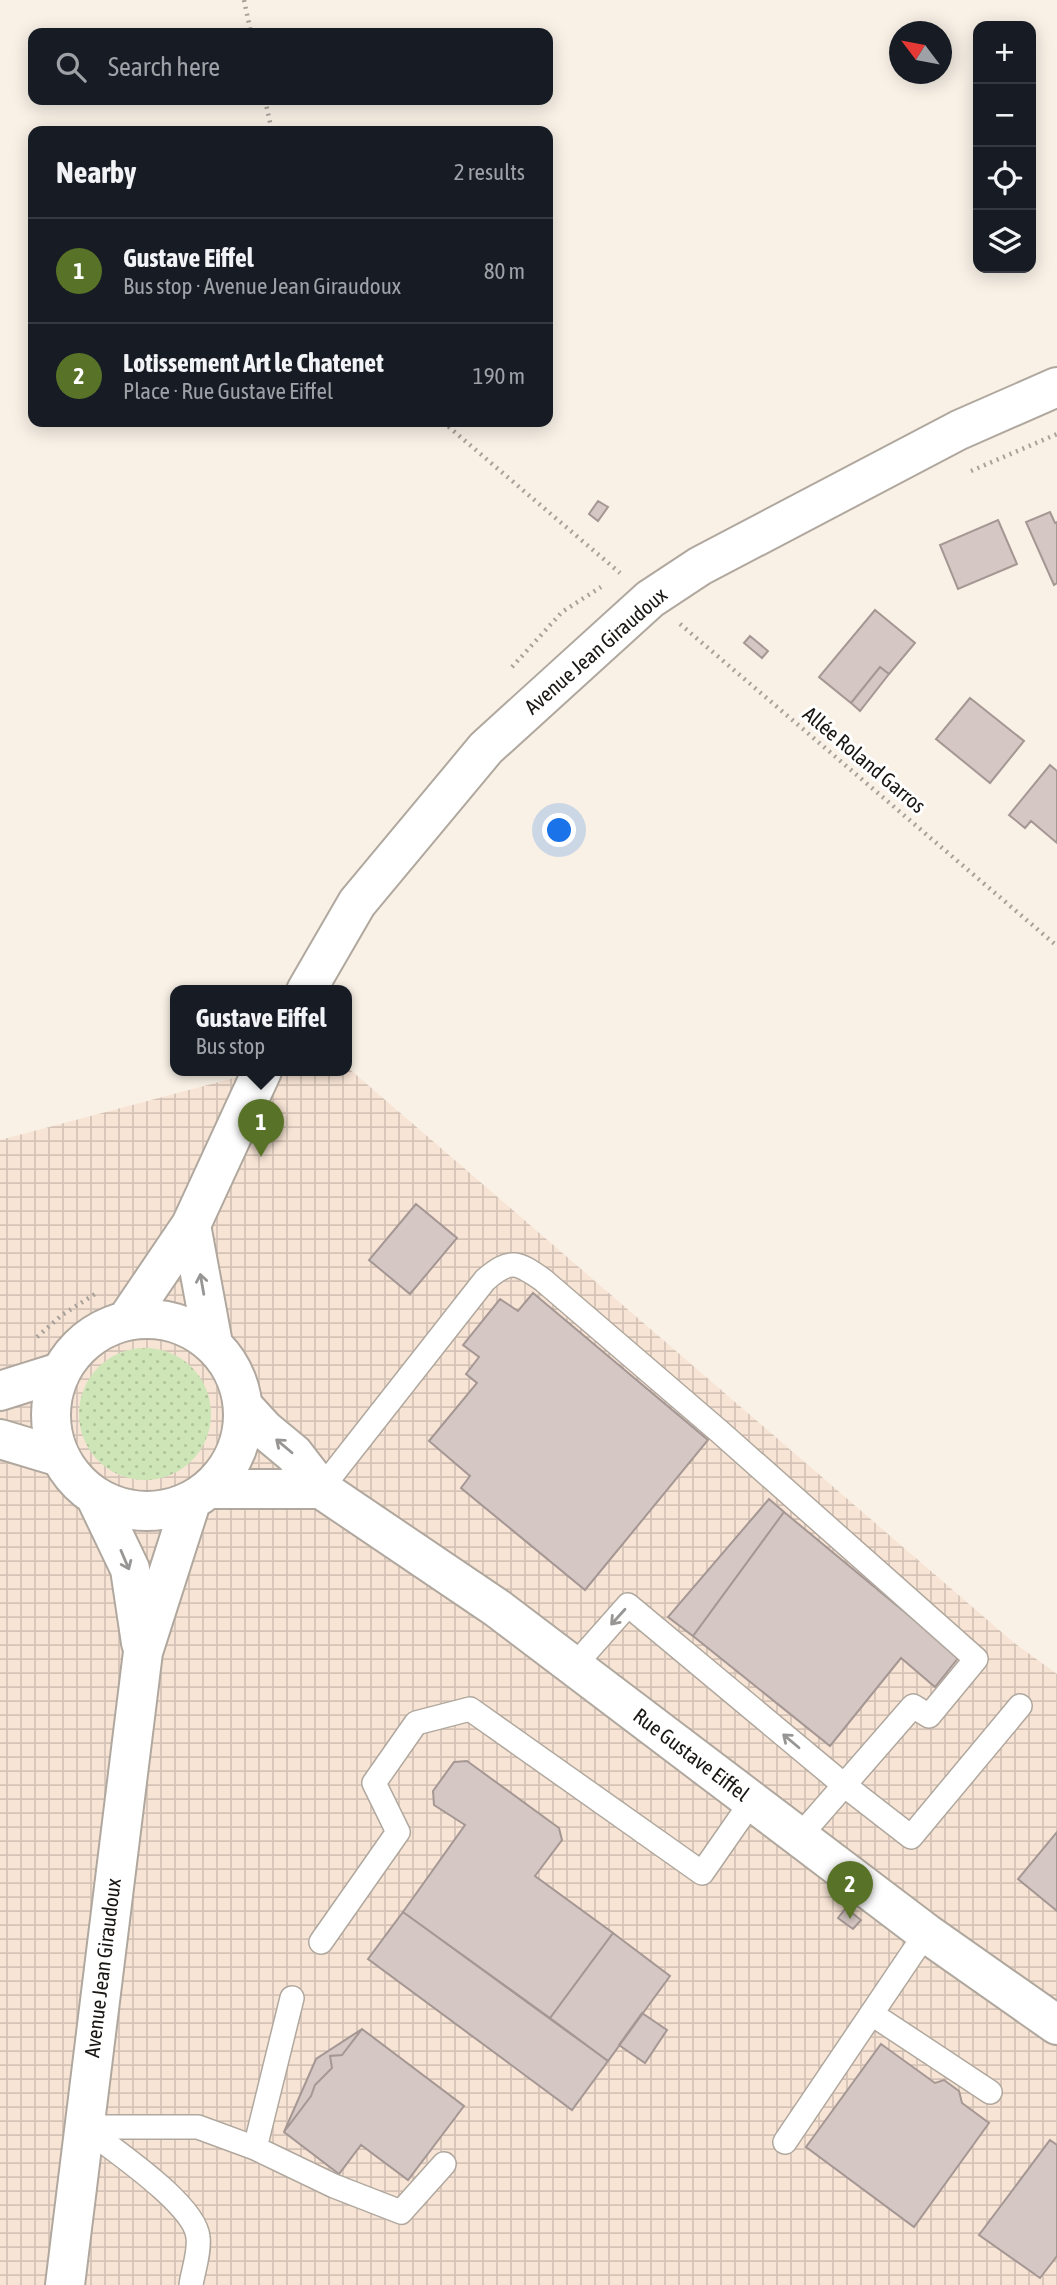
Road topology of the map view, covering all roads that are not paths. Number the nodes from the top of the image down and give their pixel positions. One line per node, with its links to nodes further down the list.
1 (1057, 387): 2 (street, Avenue Jean Giraudoux)
2 (309, 985)
3 (260, 1076): 4 (street)
4 (191, 1225): 5 (street); 6 (street, one-way to 4)
5 (126, 1321): 6 (street); 7 (street)
6 (213, 1344): 9 (street)
7 (60, 1372): 8 (street); 11 (street)
8 (0, 1391)
9 (243, 1406): 12 (street, Rue Gustave Eiffel, one-way to 9); 13 (street)
10 (0, 1439): 11 (street)
11 (60, 1457): 14 (street)
12 (321, 1489): 13 (street); 16 (street, Rue Gustave Eiffel); 18 (lane)
13 (200, 1496): 14 (street); 15 (street, Avenue Jean Giraudoux)
14 (96, 1498): 15 (street, Avenue Jean Giraudoux, one-way to 15)
15 (143, 1652): 27 (street, Avenue Jean Giraudoux)
16 (574, 1666): 18 (lane, one-way to 16); 19 (street, Rue Gustave Eiffel)
17 (1020, 1706): 18 (lane)
18 (844, 1785): 20 (lane)
19 (752, 1801): 20 (street, Rue Gustave Eiffel); 22 (lane)
20 (799, 1837): 21 (street, Rue Gustave Eiffel)
21 (926, 1933): 24 (lane); 25 (street, Rue Gustave Eiffel)
22 (321, 1942)
23 (292, 1998): 29 (lane)
24 (872, 2014): 26 (lane); 28 (lane)
25 (1057, 2025)
26 (990, 2092)
27 (85, 2127): 29 (lane); 31 (street, Avenue Jean Giraudoux); 32 (lane)
28 (785, 2142)
29 (255, 2148): 30 (lane)
30 (444, 2164)
31 (65, 2285)
32 (191, 2285)

